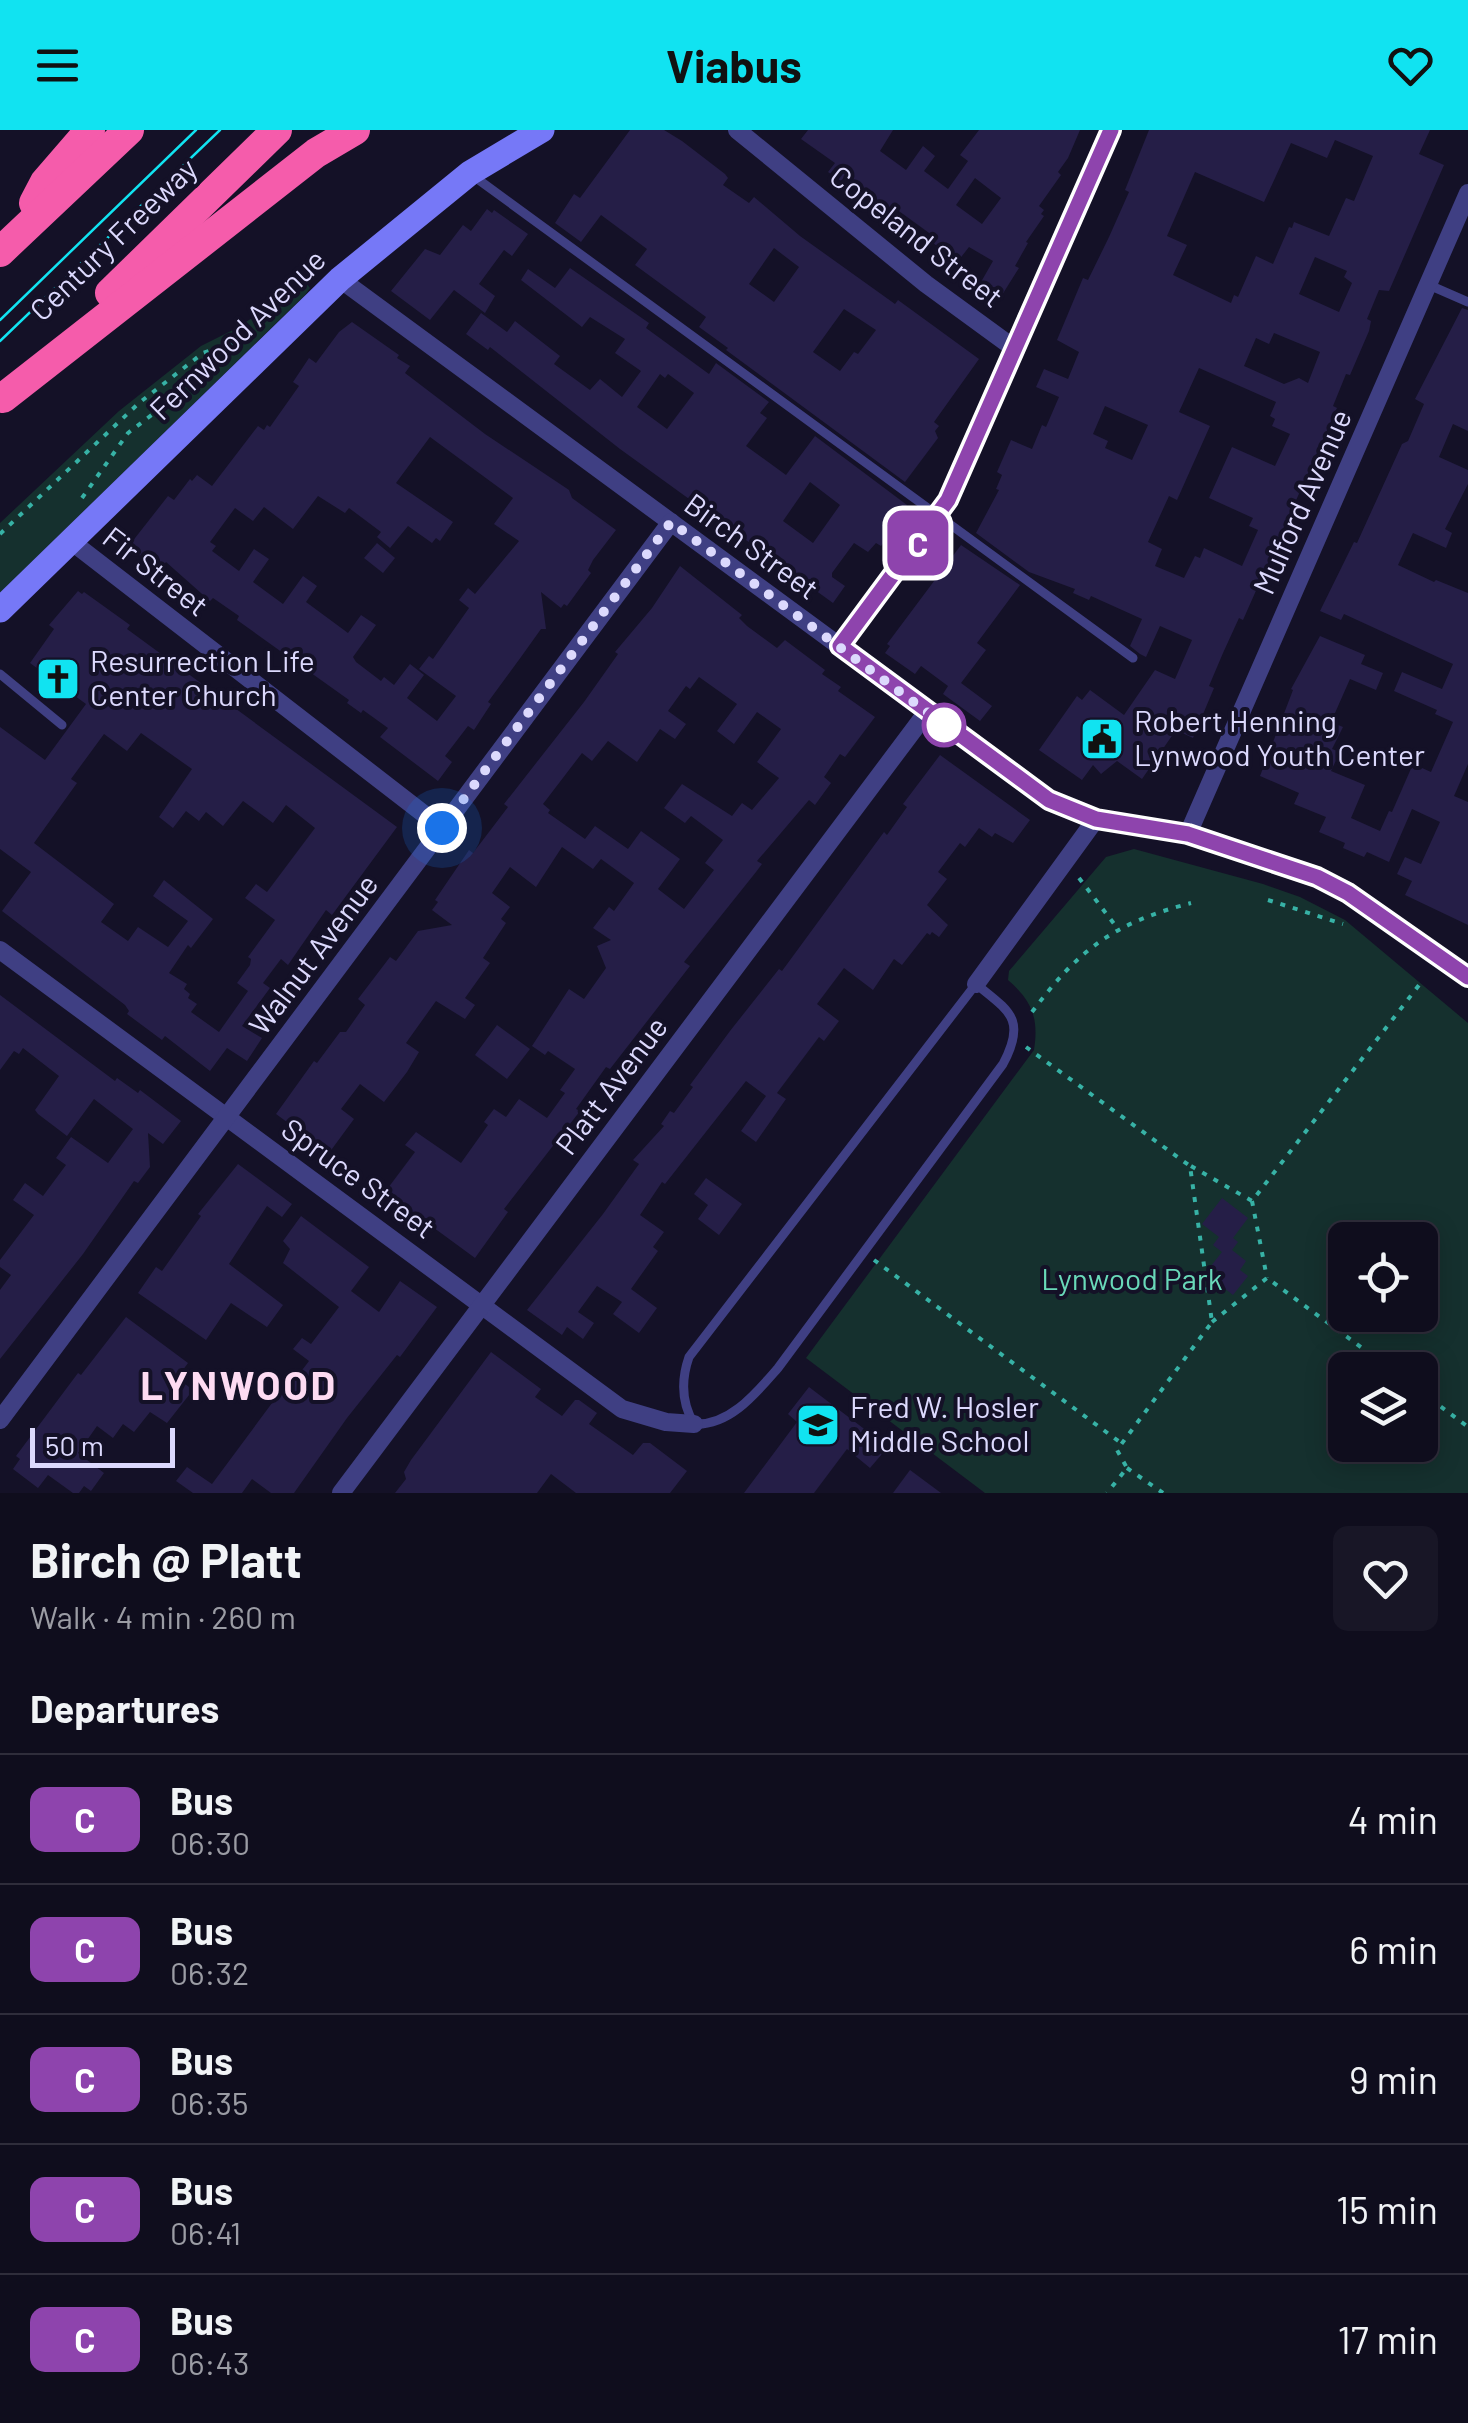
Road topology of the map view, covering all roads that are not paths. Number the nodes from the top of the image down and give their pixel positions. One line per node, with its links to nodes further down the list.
1 (90, 130): 10 (highway)
2 (129, 130): 10 (highway)
3 (277, 130): 15 (highway, Century Freeway)
4 (354, 130): 15 (highway)
5 (542, 130): 8 (street, Fernwood Avenue)
6 (737, 130): 14 (street, Copeland Street)
7 (1111, 130): 14 (street)
8 (470, 173): 11 (street, Fernwood Avenue); 16 (lane)
9 (1468, 193): 12 (street, Mulford Avenue)
10 (9, 243)
11 (340, 278): 17 (street, Birch Street); 18 (street, Fernwood Avenue)
12 (1428, 284): 13 (lane); 27 (street, Mulford Avenue)
13 (1468, 302)
14 (1015, 349): 16 (street)
15 (1, 399)
16 (938, 516): 20 (street); 21 (lane)
17 (671, 522): 20 (street, Birch Street); 26 (street, Walnut Avenue)
18 (72, 542): 19 (street, Fernwood Avenue); 26 (street, Fir Street)
19 (0, 610)
20 (840, 646): 23 (street, Birch Street)
21 (1134, 658)
22 (0, 674): 24 (lane)
23 (927, 712): 25 (street, Birch Street); 32 (street, Platt Avenue)
24 (62, 725)
25 (1096, 819): 27 (street, Birch Street); 30 (street)
26 (442, 828): 31 (street, Walnut Avenue)
27 (1188, 834): 29 (street, Birch Street)
28 (0, 950): 31 (street, Spruce Street)
29 (1468, 976)
30 (976, 984): 34 (lane); 34 (lane, Spruce Street)
31 (227, 1117): 32 (street, Spruce Street); 33 (street, Walnut Avenue)
32 (482, 1304): 34 (street, Spruce Street); 35 (street, Platt Avenue)
33 (0, 1420)
34 (694, 1424)
35 (341, 1493)

